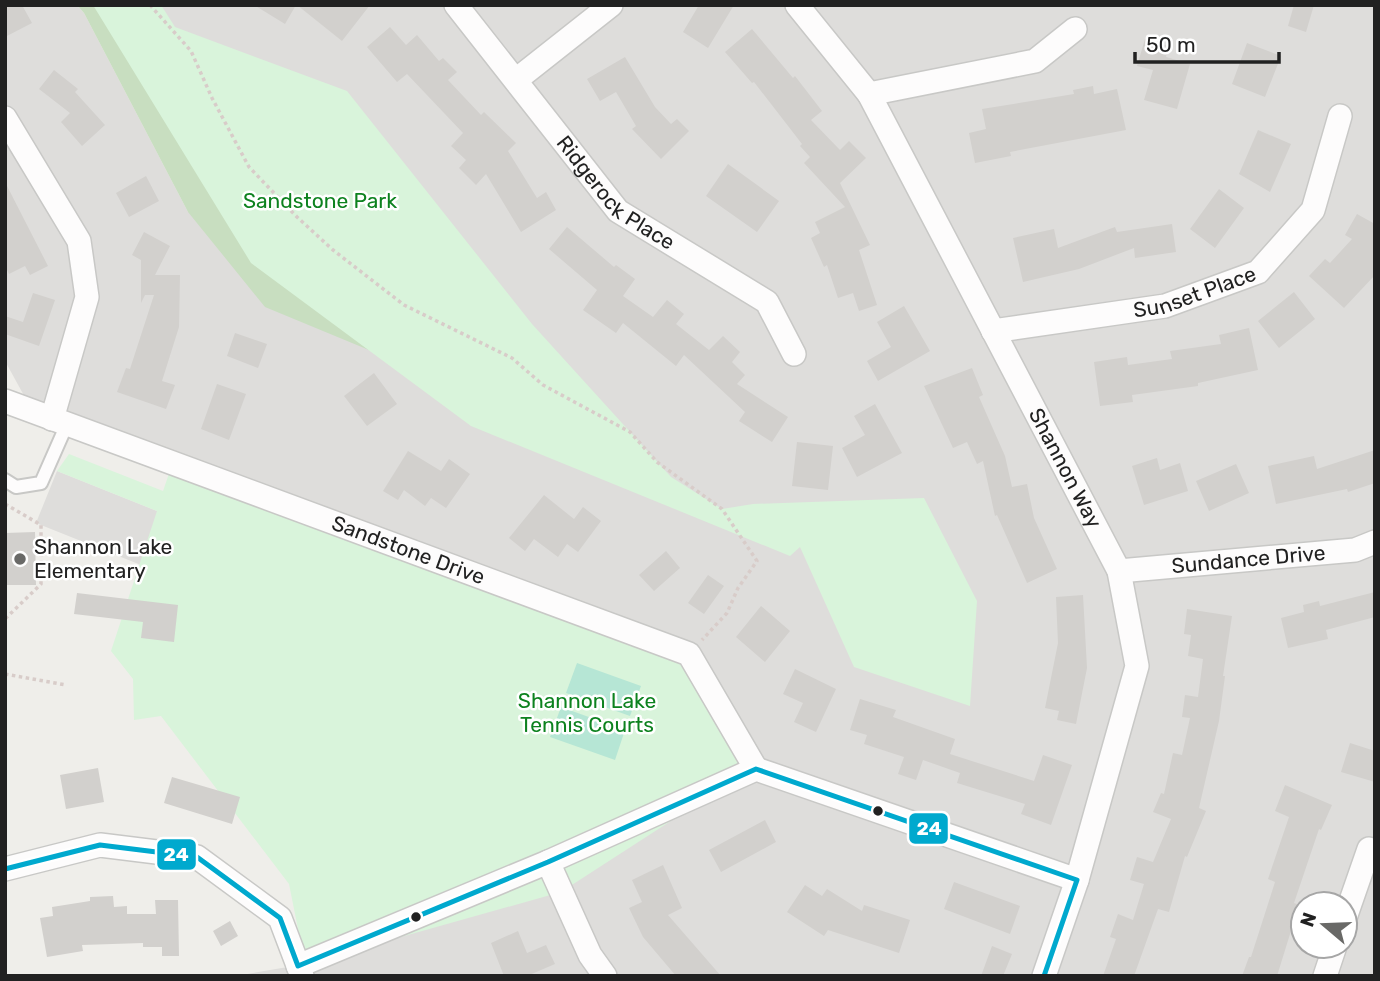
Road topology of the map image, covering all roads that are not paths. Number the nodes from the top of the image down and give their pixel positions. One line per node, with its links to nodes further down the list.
1 (456, 5): 5 (street, Ridgerock Place)
2 (611, 5): 5 (street)
3 (797, 5): 6 (street, Shannon Way)
4 (1075, 29): 6 (street)
5 (516, 80): 10 (street, Ridgerock Place)
6 (869, 94): 9 (street, Shannon Way)
7 (1339, 116): 9 (street, Sunset Place)
8 (5, 118): 12 (street)
9 (993, 331): 15 (street, Shannon Way)
10 (794, 355)
11 (5, 401): 12 (street, Sandstone Drive)
12 (60, 421): 13 (lane); 16 (street, Sandstone Drive)
13 (5, 480)
14 (1375, 542): 15 (street, Sundance Drive)
15 (1119, 571): 20 (street, Shannon Way)
16 (756, 769): 18 (street); 20 (street)
17 (1369, 849): 21 (street)
18 (548, 862): 22 (street); 23 (street)
19 (5, 869): 22 (street)
20 (1076, 880): 24 (street, Shannon Way)
21 (1355, 890)
22 (300, 971)
23 (605, 976)
24 (1044, 976)

